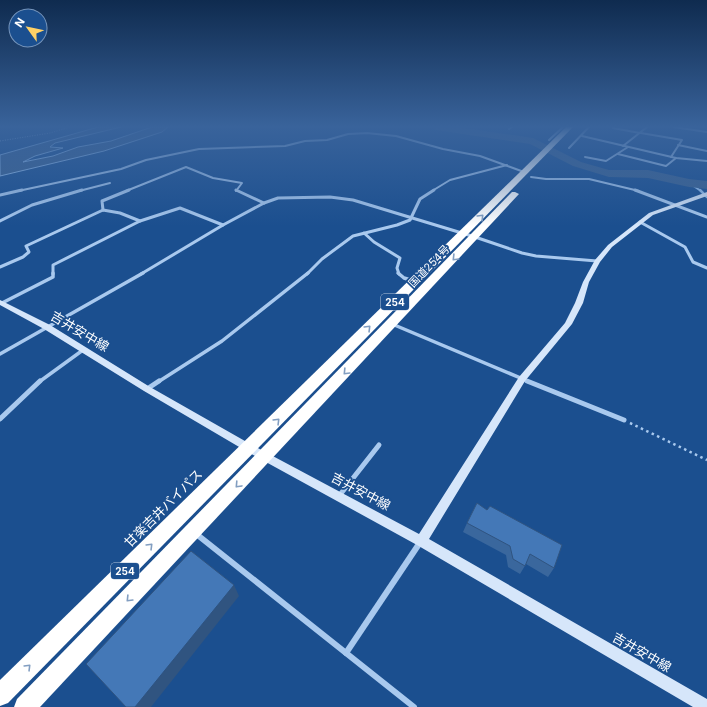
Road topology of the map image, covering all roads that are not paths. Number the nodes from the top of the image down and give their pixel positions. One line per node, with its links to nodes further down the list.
1 (149, 160): 13 (street)
2 (492, 160): 10 (street)
3 (543, 160): 11 (highway, 国道254号 / 254)
4 (596, 160): 5 (street)
5 (608, 160)
6 (642, 160): 7 (street)
7 (674, 160)
8 (697, 160): 9 (street)
9 (707, 161)
10 (508, 165): 11 (street); 19 (street)
11 (528, 175): 16 (street); 25 (highway, 国道254号 / 254, one-way to 11); 26 (highway, 国道254号 / 254)
12 (110, 183): 20 (street)
13 (0, 195)
14 (704, 195): 16 (street)
15 (264, 203): 17 (street); 19 (street); 23 (street)
16 (679, 205): 18 (street); 22 (street)
17 (103, 210): 21 (street); 28 (street)
18 (707, 217)
19 (412, 218): 24 (street); 25 (street)
20 (0, 221)
21 (140, 221): 23 (street); 31 (street)
22 (640, 222): 27 (street); 29 (street)
23 (222, 225): 33 (street)
24 (364, 233): 30 (street); 37 (street)
25 (464, 234): 26 (street); 30 (highway, 国道254号 / 254)
26 (475, 237): 27 (street); 32 (highway, 国道254号 / 254, one-way to 32)
27 (597, 261): 36 (street)
28 (0, 267)
29 (707, 268)
30 (416, 281): 41 (highway, 国道254号 / 254, one-way to 30)
31 (1, 303): 33 (street, 吉井安中線)
32 (392, 323): 36 (street); 41 (highway, 国道254号 / 254, one-way to 41)
33 (47, 327): 34 (street, 吉井安中線); 35 (street)
34 (83, 350): 37 (street, 吉井安中線); 38 (street)
35 (0, 354)
36 (522, 379): 39 (street); 44 (street)
37 (147, 390): 41 (street, 吉井安中線)
38 (0, 419)
39 (624, 420)
40 (379, 445): 42 (street)
41 (257, 453): 42 (street, 吉井安中線); 43 (highway, 254, one-way to 43); 46 (highway, 甘楽吉井バイパス / 254, one-way to 41)
42 (339, 497): 44 (street, 吉井安中線)
43 (194, 532): 45 (street); 47 (highway, 254, one-way to 47)
44 (421, 541): 45 (street); 49 (street, 吉井安中線)
45 (346, 653): 48 (street)
46 (0, 695)
47 (25, 707)
48 (414, 707)
49 (707, 707)

